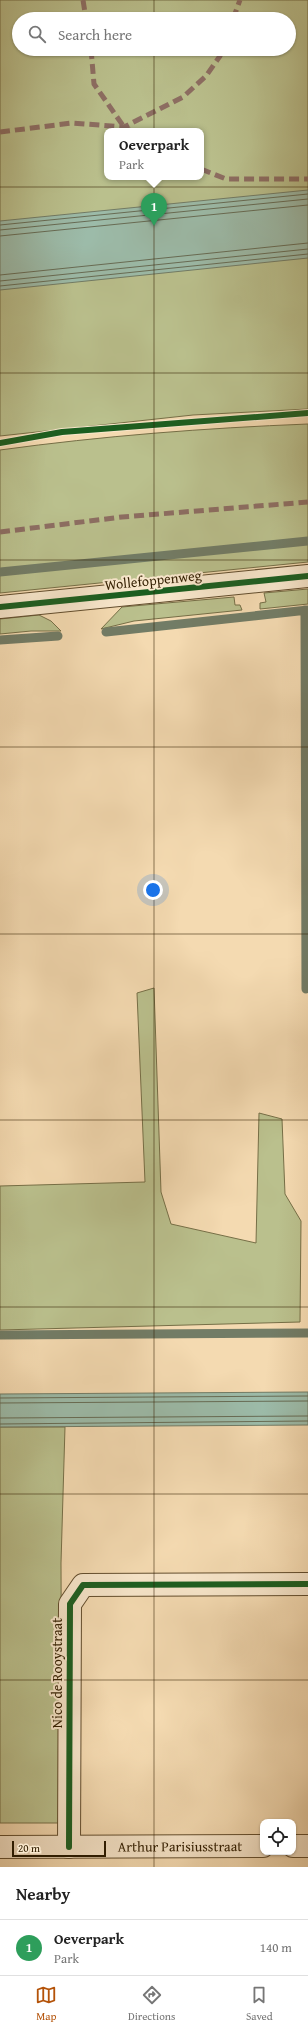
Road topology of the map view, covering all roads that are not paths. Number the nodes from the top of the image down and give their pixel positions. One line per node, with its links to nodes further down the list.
1 (308, 576): 2 (street, Wollefoppenweg)
2 (0, 607)
3 (308, 1584): 8 (street, Nico de Rooystraat)
4 (260, 1846): 8 (street, Arthur Parisiusstraat)
5 (296, 1846): 6 (street)
6 (308, 1846)
7 (0, 1847): 8 (street, Arthur Parisiusstraat)
8 (69, 1847)

